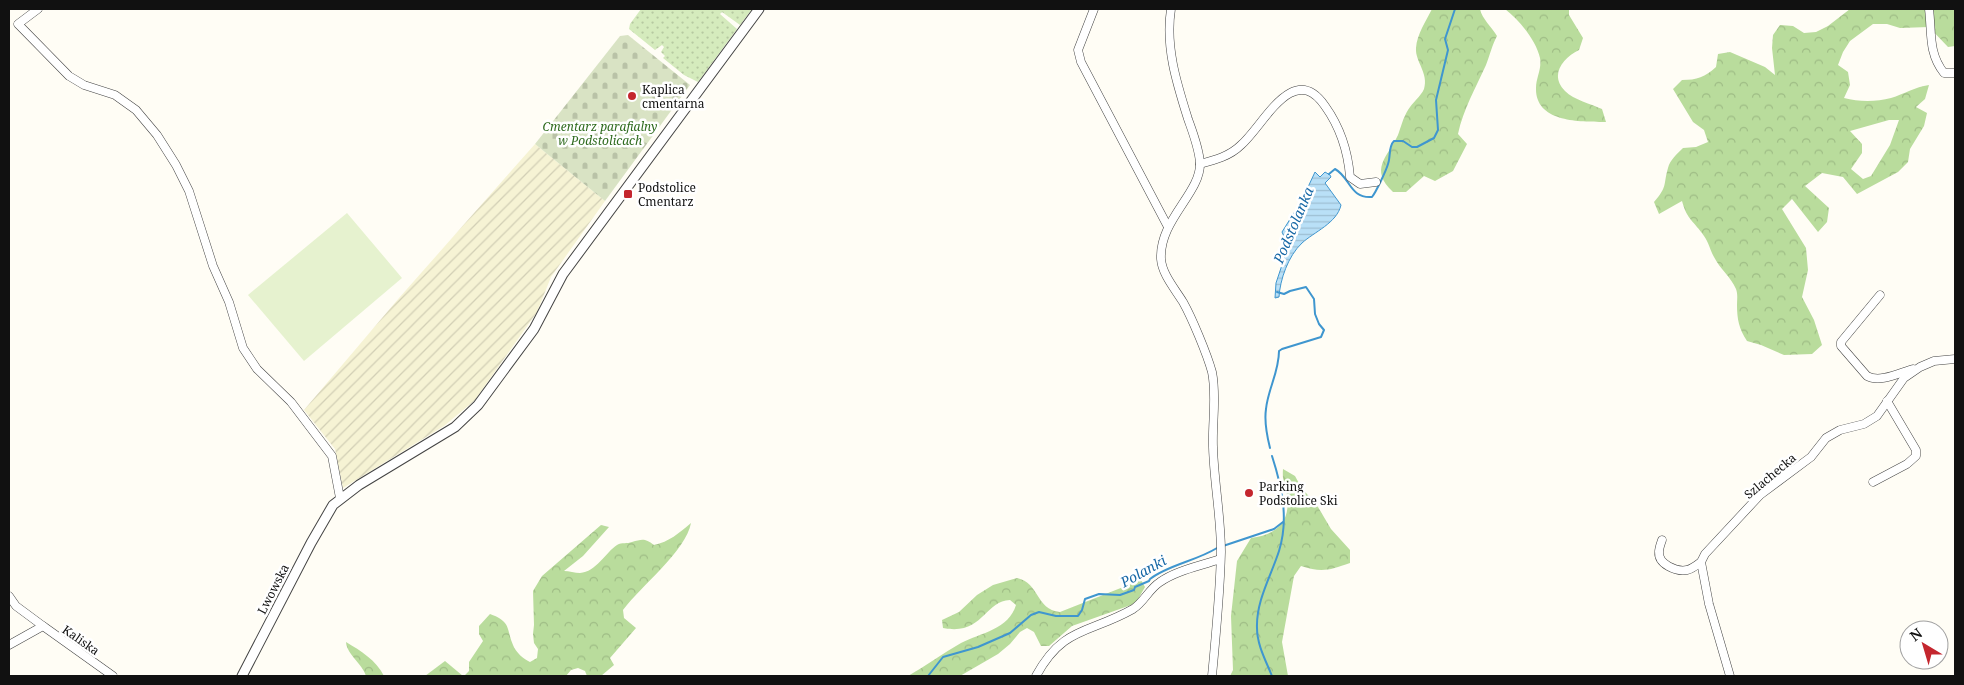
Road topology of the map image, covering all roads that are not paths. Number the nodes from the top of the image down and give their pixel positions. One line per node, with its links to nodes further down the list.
1 (38, 9): 15 (street)
2 (759, 9): 15 (street, Lwowska)
3 (1094, 9): 9 (street)
4 (1171, 9): 7 (street)
5 (1929, 9): 6 (street)
6 (1955, 73)
7 (1200, 164): 8 (street); 9 (street)
8 (1376, 182)
9 (1168, 227): 17 (street)
10 (1880, 295): 12 (street)
11 (1955, 359): 12 (street, Szlachecka)
12 (1920, 367): 13 (street, Szlachecka)
13 (1886, 401): 14 (street); 18 (street, Szlachecka)
14 (1873, 482)
15 (340, 498): 23 (street, Lwowska)
16 (1662, 540): 18 (street)
17 (1220, 559): 24 (street); 25 (street)
18 (1701, 562): 26 (street)
19 (9, 596): 20 (street)
20 (43, 626): 21 (street, Kaliska); 22 (street, Kaliska)
21 (9, 645)
22 (113, 676)
23 (242, 676)
24 (1036, 676)
25 (1212, 676)
26 (1730, 676)

